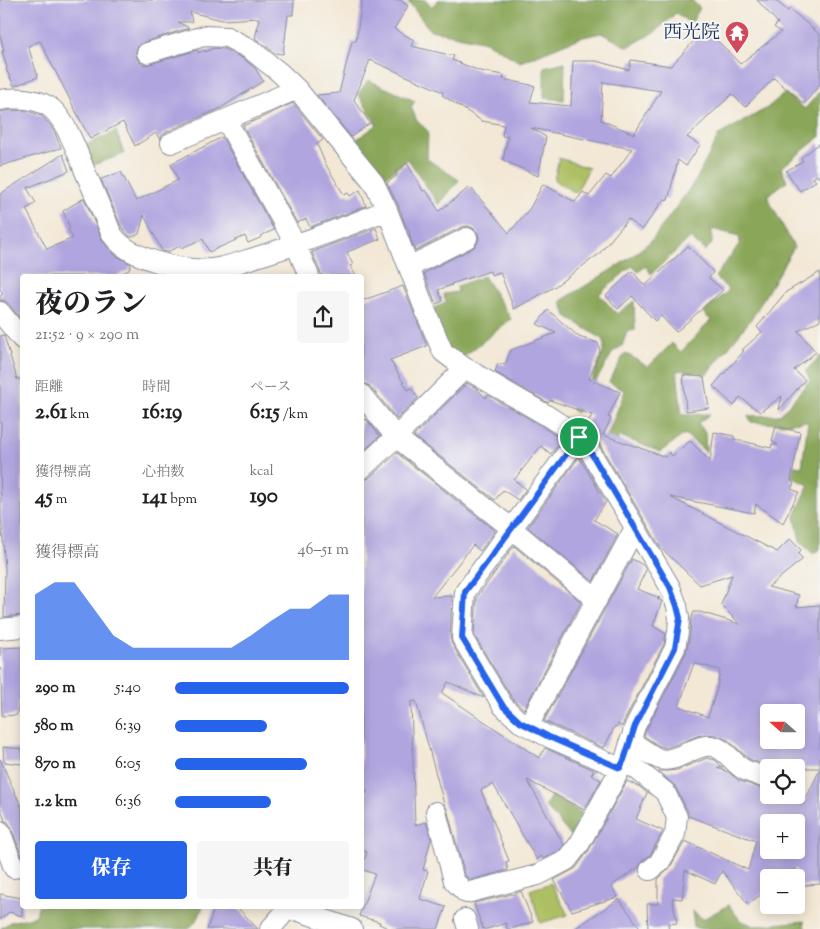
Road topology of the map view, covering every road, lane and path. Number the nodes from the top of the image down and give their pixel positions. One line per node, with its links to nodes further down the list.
1 (147, 53): 2 (street)
2 (297, 89): 4 (street); 6 (street)
3 (0, 100): 10 (street)
4 (226, 120): 5 (street); 8 (street)
5 (171, 143)
6 (387, 210): 8 (street); 9 (street)
7 (467, 238): 9 (street)
8 (296, 245): 10 (street); 11 (street)
9 (409, 267): 14 (street)
10 (211, 273)
11 (308, 274)
12 (0, 312): 13 (street)
13 (20, 337)
14 (465, 368): 16 (street); 17 (street)
15 (364, 398): 16 (street)
16 (396, 437): 18 (street); 19 (street)
17 (579, 437): 19 (street); 20 (street)
18 (364, 466)
19 (512, 528): 21 (street); 24 (street)
20 (635, 528): 21 (street); 25 (street)
21 (597, 600): 24 (street)
22 (20, 627): 23 (street)
23 (0, 629)
24 (528, 726): 25 (street)
25 (625, 756): 26 (street); 30 (street); 31 (street)
26 (760, 775)
27 (436, 812): 31 (street)
28 (0, 831): 29 (street)
29 (14, 868)
30 (650, 870)
31 (465, 911)
32 (270, 929): 33 (street)
33 (352, 929)

